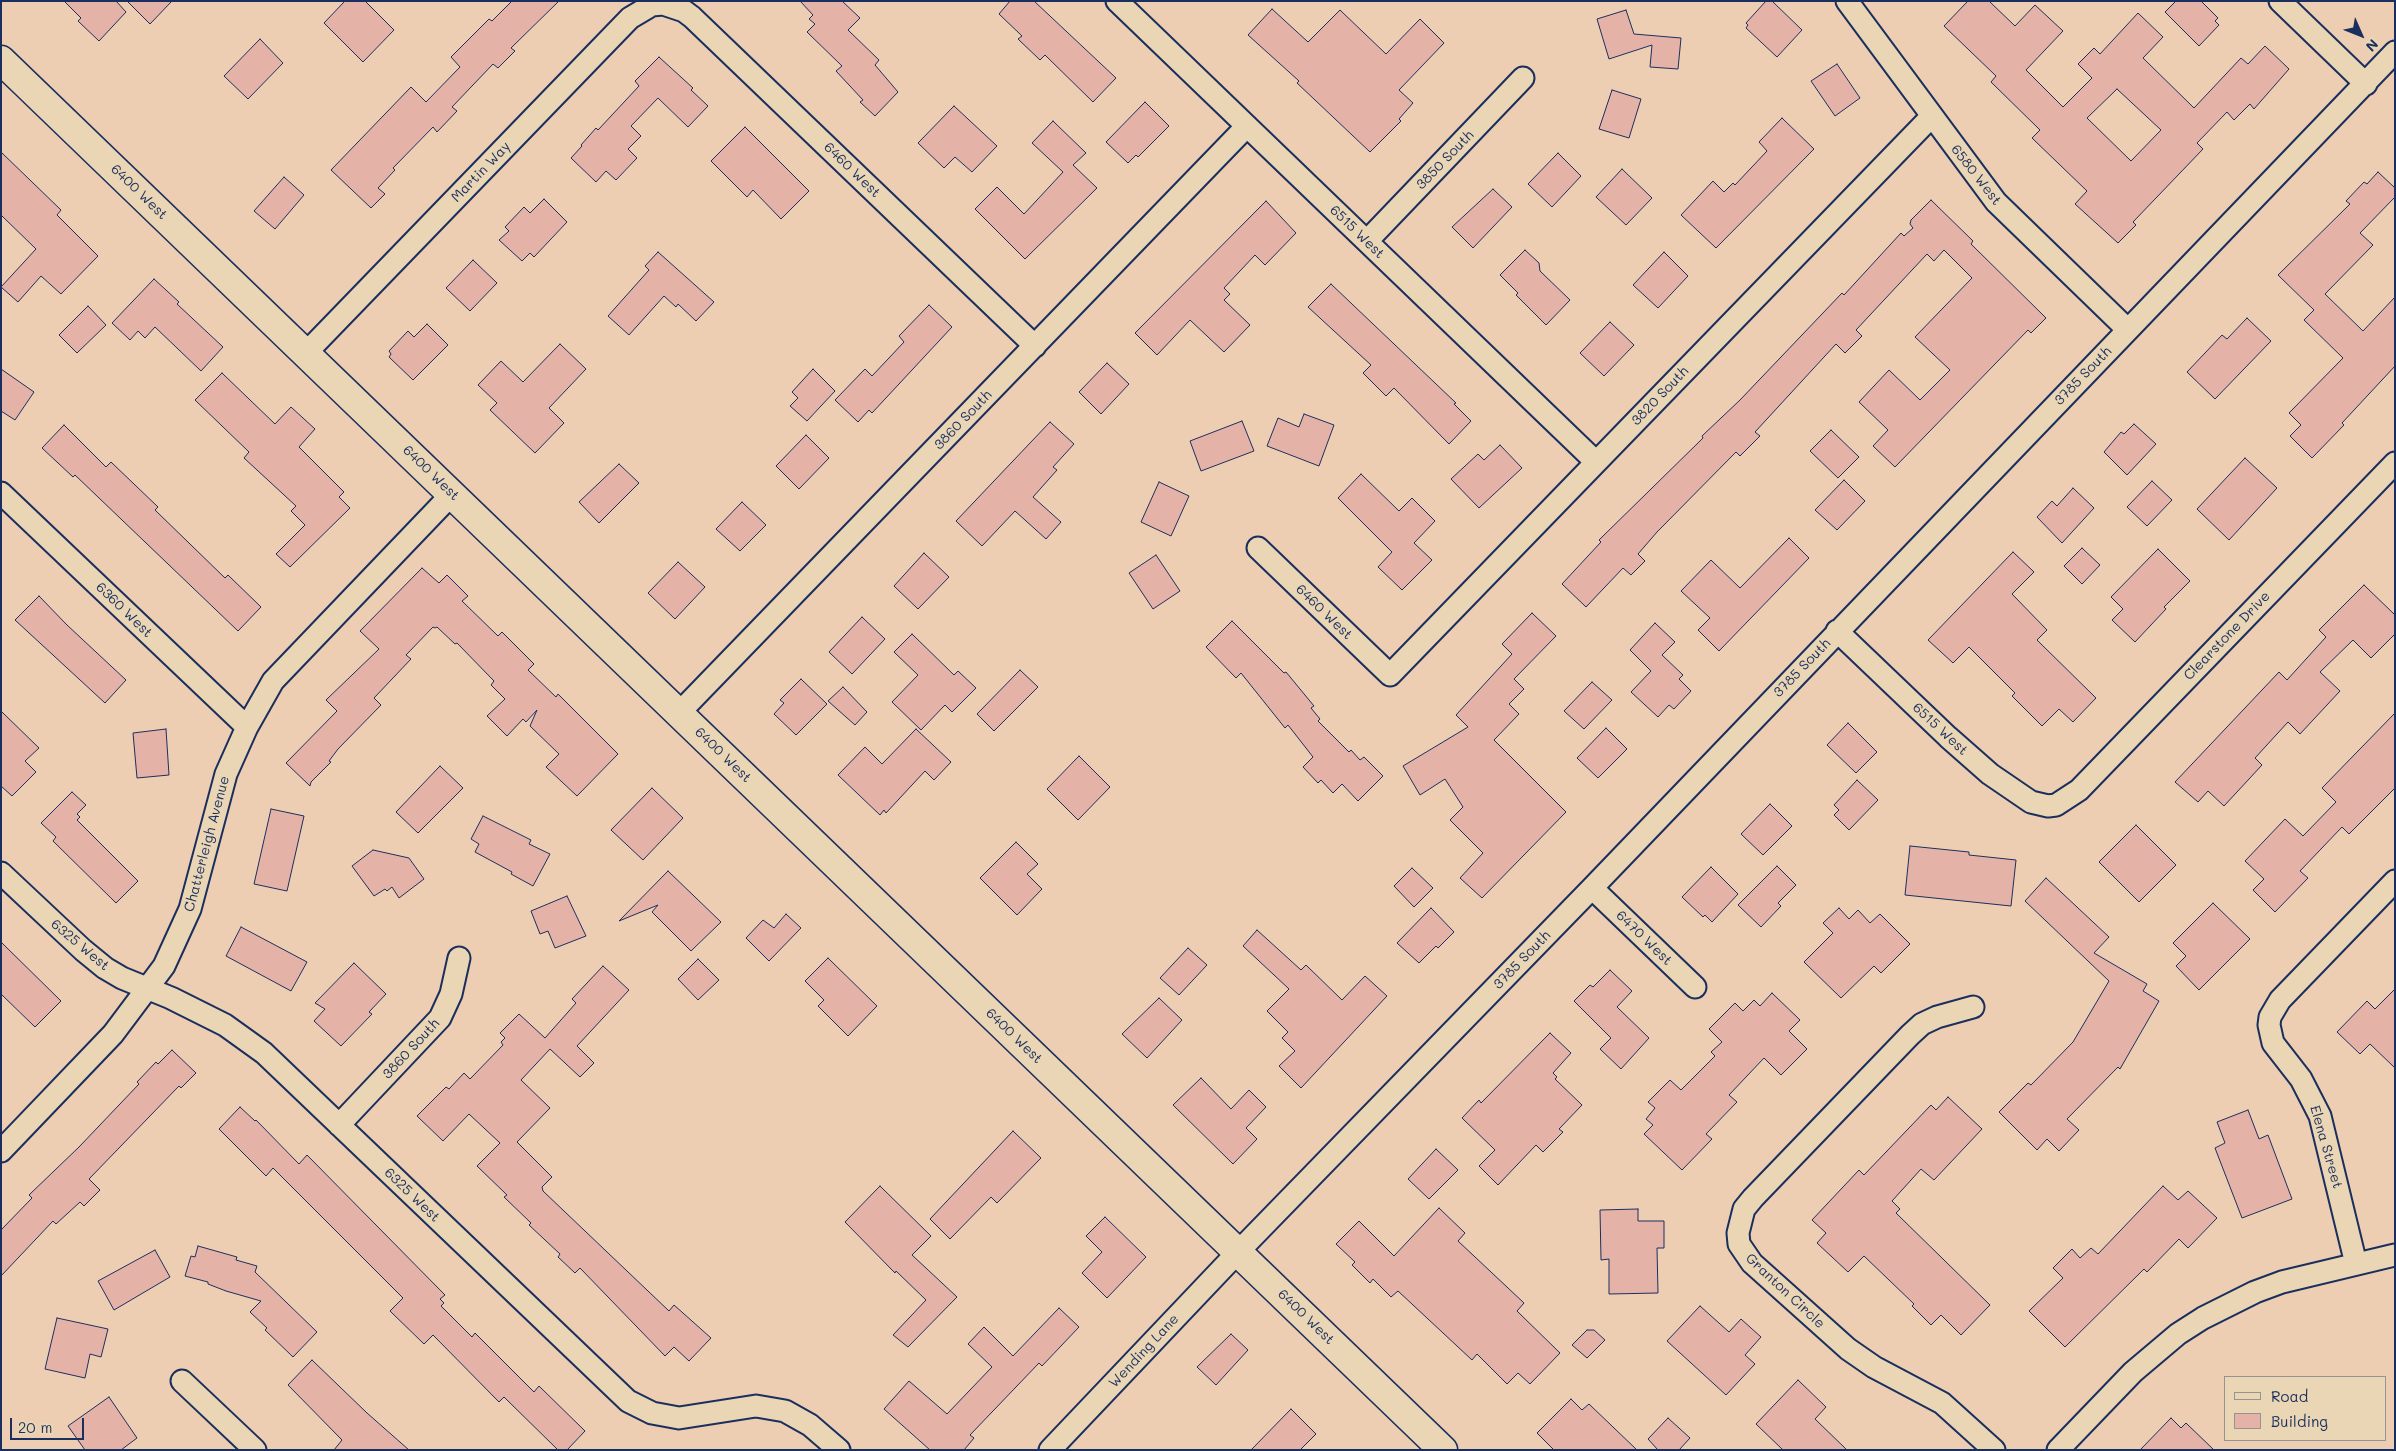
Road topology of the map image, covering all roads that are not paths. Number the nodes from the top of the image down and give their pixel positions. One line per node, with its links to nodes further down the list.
1 (1117, 1): 10 (street, 6515 West)
2 (1847, 1): 9 (street, 6580 West)
3 (2280, 1): 8 (street)
4 (663, 4): 13 (street, 6460 West); 14 (street, Martin Way)
5 (2395, 52): 8 (street, 3785 South)
6 (1, 60): 14 (street, 6400 West)
7 (1524, 78): 11 (street, 3850 South)
8 (2366, 84): 12 (street, 3785 South)
9 (1931, 117): 12 (street, 6580 West); 15 (street, 3820 South)
10 (1247, 126): 11 (street, 6515 West); 13 (street, 3860 South)
11 (1366, 241): 15 (street, 6515 West)
12 (2127, 329): 20 (street, 3785 South)
13 (1035, 346): 22 (street, 3860 South)
14 (306, 353): 18 (street, 6400 West)
15 (1596, 462): 21 (street, 3820 South)
16 (2395, 463): 24 (street, Clearstone Drive)
17 (1, 493): 23 (street, 6360 West)
18 (452, 494): 22 (street, 6400 West); 23 (street, Chatterleigh Avenue)
19 (1258, 548): 21 (street, 6460 West)
20 (1837, 631): 24 (street, 6515 West); 27 (street, 3785 South)
21 (1390, 675)
22 (679, 713): 34 (street, 6400 West)
23 (247, 727): 30 (street, Chatterleigh Avenue)
24 (2056, 805)
25 (1, 873): 30 (street, 6325 West)
26 (2395, 881): 36 (street, Elena Street)
27 (1592, 888): 29 (street, 6470 West); 34 (street, 3785 South)
28 (459, 958): 32 (street, 3860 South)
29 (1695, 987)
30 (149, 988): 32 (street, 6325 West); 33 (street, Chatterleigh Avenue)
31 (1973, 1007): 42 (street, Granton Circle)
32 (339, 1125): 39 (street, 6325 West)
33 (1, 1151)
34 (1238, 1252): 40 (street, Wending Lane); 41 (street, 6400 West)
35 (2395, 1254): 36 (street)
36 (2356, 1264): 43 (street)
37 (182, 1381): 38 (street)
38 (255, 1450)
39 (839, 1450)
40 (1050, 1450)
41 (1443, 1450)
42 (1994, 1450)
43 (2058, 1450)

